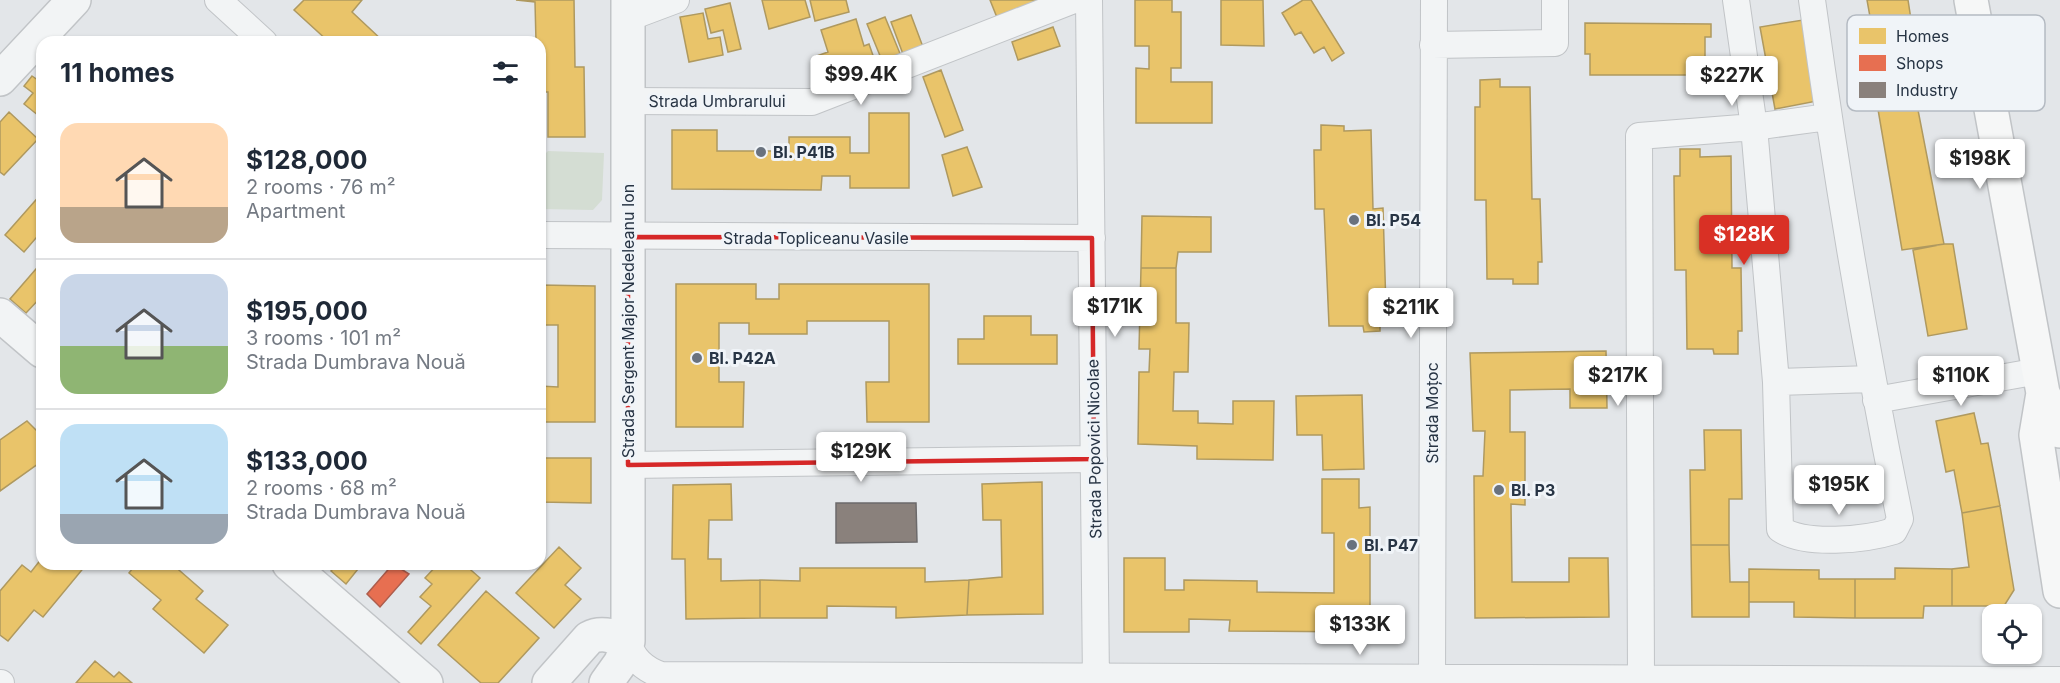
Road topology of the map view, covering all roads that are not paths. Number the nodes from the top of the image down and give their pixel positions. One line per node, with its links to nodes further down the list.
1 (74, 0): 13 (street)
2 (218, 0): 14 (street)
3 (675, 0): 11 (street)
4 (1074, 0): 18 (street, Strada Umbrarului)
5 (1089, 0): 24 (street, Strada Popovici Nicolae)
6 (1434, 0): 16 (street, Strada Moțoc)
7 (1555, 0): 16 (street)
8 (1736, 0): 21 (street)
9 (1812, 0): 20 (street)
10 (1971, 0): 12 (main road)
11 (628, 9): 18 (street, Strada Sergent Major Nedeleanu Ion)
12 (1974, 15)
13 (40, 36)
14 (257, 36)
15 (36, 41): 17 (street)
16 (1433, 45): 39 (street, Strada Moțoc)
17 (0, 79)
18 (628, 101): 23 (street, Strada Sergent Major Nedeleanu Ion)
19 (1991, 111): 28 (main road)
20 (1828, 117): 21 (street); 29 (street)
21 (1755, 128): 27 (street); 37 (street)
22 (546, 235): 23 (street, Strada Topliceanu Vasile)
23 (628, 237): 24 (street, Strada Topliceanu Vasile); 32 (street, Strada Sergent Major Nedeleanu Ion)
24 (1092, 238): 31 (street, Strada Popovici Nicolae)
25 (0, 315): 26 (street)
26 (36, 346)
27 (1776, 382): 29 (street); 29 (street)
28 (2041, 382): 29 (street); 30 (main road); 34 (main road)
29 (1873, 389)
30 (2060, 431)
31 (1094, 459): 32 (street); 38 (street, Strada Popovici Nicolae)
32 (628, 465): 35 (street, Strada Sergent Major Nedeleanu Ion)
33 (296, 570): 41 (street)
34 (2060, 591)
35 (628, 641): 36 (street); 42 (street); 43 (street)
36 (851, 679): 38 (street)
37 (1641, 679): 39 (street); 40 (street)
38 (1096, 680): 39 (street)
39 (1432, 680)
40 (2060, 680)
41 (426, 683)
42 (549, 683)
43 (606, 683)

